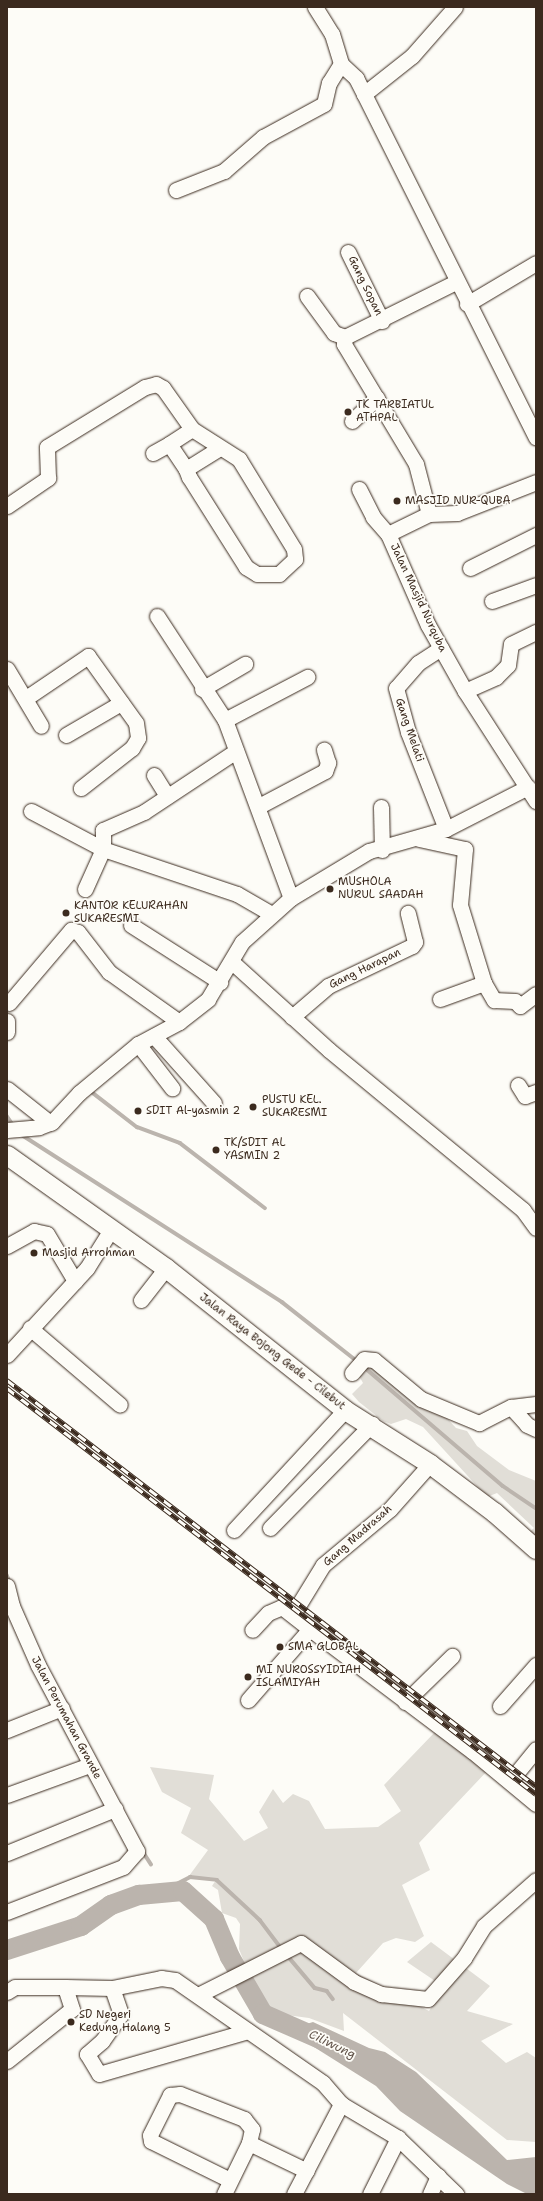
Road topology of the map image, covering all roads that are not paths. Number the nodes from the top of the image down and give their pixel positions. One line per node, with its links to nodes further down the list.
1 (315, 7): 3 (street)
2 (455, 7): 4 (street)
3 (341, 64): 4 (street); 5 (street)
4 (364, 94): 8 (street)
5 (176, 190)
6 (348, 252): 11 (street, Gang Sopan)
7 (536, 263): 10 (street)
8 (456, 282): 10 (street); 11 (street)
9 (306, 296): 12 (street)
10 (467, 304): 16 (street)
11 (382, 321): 12 (street)
12 (345, 337): 13 (street)
13 (378, 398): 14 (street); 24 (street)
14 (352, 421)
15 (192, 429): 17 (street); 18 (street); 23 (street)
16 (536, 437)
17 (169, 444): 19 (street); 20 (street)
18 (219, 448): 20 (street); 20 (street)
19 (153, 452)
20 (186, 469)
21 (536, 482): 24 (street)
22 (359, 489): 25 (street)
23 (7, 506)
24 (429, 514): 25 (street, Jalan Masjid Nurquba)
25 (388, 534): 32 (street, Jalan Masjid Nurquba)
26 (536, 535): 27 (street)
27 (470, 568)
28 (536, 585): 29 (street)
29 (492, 601)
30 (157, 616): 36 (street)
31 (536, 632): 37 (street)
32 (441, 648): 37 (street, Jalan Masjid Nurquba); 52 (street, Gang Melati)
33 (245, 664): 36 (street)
34 (7, 668): 38 (street)
35 (308, 677): 40 (street)
36 (202, 689): 40 (street)
37 (465, 691): 47 (street, Jalan Masjid Nurquba)
38 (26, 698): 39 (street); 41 (street)
39 (121, 703): 42 (street); 46 (street)
40 (225, 720): 44 (street)
41 (40, 726)
42 (66, 735)
43 (324, 750): 49 (street)
44 (236, 751): 48 (street); 49 (street)
45 (154, 775): 48 (street)
46 (82, 788)
47 (532, 791): 52 (street)
48 (168, 796): 54 (street)
49 (259, 806): 57 (street)
50 (381, 807): 55 (street)
51 (31, 810): 54 (street)
52 (446, 829): 53 (street)
53 (419, 839): 55 (street); 63 (street)
54 (103, 849): 56 (street); 58 (street)
55 (382, 850): 57 (street)
56 (85, 889)
57 (291, 898): 58 (street)
58 (271, 914): 61 (street)
59 (408, 914): 67 (street, Gang Harapan)
60 (131, 925): 62 (street)
61 (232, 962): 62 (street); 67 (street)
62 (220, 982): 69 (street)
63 (484, 982): 64 (street); 65 (street)
64 (536, 994)
65 (440, 999)
66 (9, 1003): 69 (street)
67 (292, 1017): 82 (street)
68 (7, 1021): 70 (street)
69 (179, 1022): 71 (street)
70 (7, 1032)
71 (154, 1036): 72 (street); 77 (street)
72 (138, 1044): 74 (street); 78 (street)
73 (518, 1085): 76 (street)
74 (172, 1088)
75 (7, 1089): 78 (street)
76 (536, 1092)
77 (214, 1103)
78 (45, 1125): 79 (street)
79 (7, 1130)
80 (7, 1155): 81 (main road, Jalan Raya Bojong Gede - Cilebut)
81 (112, 1228): 84 (main road, Jalan Raya Bojong Gede - Cilebut); 85 (street)
82 (536, 1228)
83 (7, 1246): 85 (street)
84 (166, 1268): 86 (street); 93 (main road, Jalan Raya Bojong Gede - Cilebut)
85 (75, 1281): 87 (street)
86 (141, 1300)
87 (30, 1328): 88 (street); 91 (street)
88 (7, 1355)
89 (353, 1372): 92 (street)
90 (536, 1404): 92 (street)
91 (120, 1405)
92 (511, 1407): 95 (street)
93 (345, 1410): 94 (main road, Jalan Raya Bojong Gede - Cilebut); 98 (street)
94 (372, 1424): 96 (main road, Jalan Raya Bojong Gede - Cilebut); 97 (street)
95 (536, 1429)
96 (430, 1464): 99 (main road, Jalan Raya Bojong Gede - Cilebut); 101 (street, Gang Madrasah)
97 (270, 1528)
98 (234, 1530)
99 (536, 1549)
100 (7, 1586): 109 (street, Jalan Perumahan Grande)
101 (293, 1614): 102 (street); 103 (street)
102 (310, 1629): 106 (street); 107 (street)
103 (252, 1630)
104 (452, 1656): 107 (street)
105 (536, 1666): 108 (street)
106 (248, 1700)
107 (405, 1702): 113 (street)
108 (500, 1706)
109 (62, 1708): 110 (street); 112 (street, Jalan Perumahan Grande)
110 (7, 1730)
111 (536, 1749): 113 (street)
112 (90, 1765): 114 (street); 116 (street, Jalan Perumahan Grande)
113 (510, 1781): 115 (street)
114 (7, 1795)
115 (536, 1804)
116 (116, 1809): 117 (street); 119 (street, Jalan Perumahan Grande)
117 (7, 1853)
118 (536, 1880): 123 (street)
119 (7, 1912)
120 (65, 1987): 121 (street); 122 (street); 125 (street)
121 (112, 1988): 123 (street); 124 (street)
122 (7, 1992)
123 (198, 1995): 124 (street)
124 (248, 2031): 126 (street)
125 (7, 2061)
126 (341, 2104): 127 (street); 129 (street)
127 (398, 2138): 130 (street); 133 (street)
128 (249, 2143): 129 (street); 131 (street); 131 (street)
129 (307, 2171): 132 (street)
130 (438, 2176): 134 (street); 135 (street)
131 (227, 2187)
132 (294, 2194)
133 (370, 2194)
134 (430, 2194)
135 (456, 2194)

